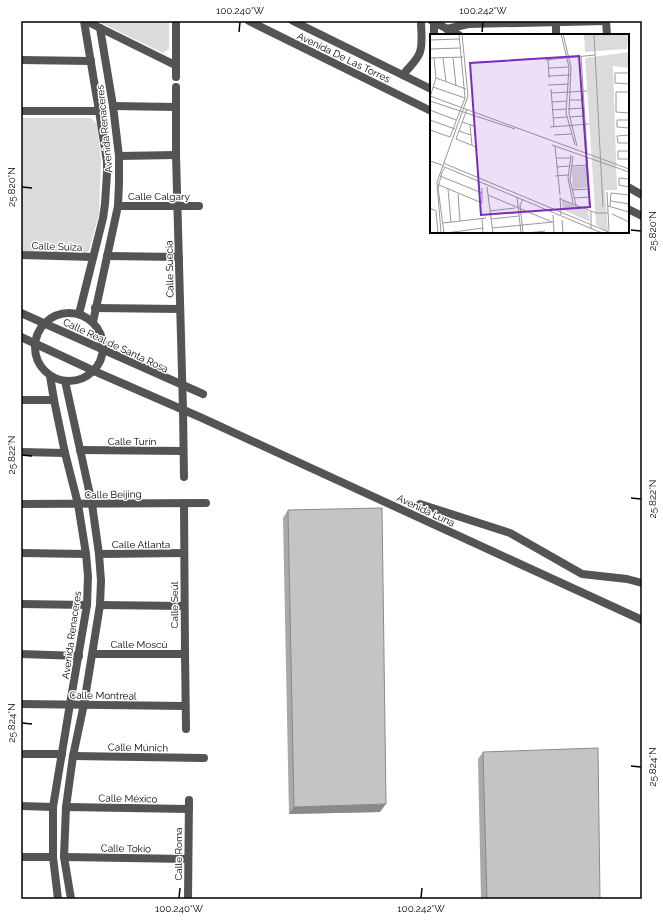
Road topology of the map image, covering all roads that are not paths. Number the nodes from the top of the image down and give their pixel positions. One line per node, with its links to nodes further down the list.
1 (85, 21): 9 (street); 16 (street, Avenida Renaceres)
2 (176, 21): 17 (street)
3 (248, 21): 26 (street, Avenida De Las Torres)
4 (293, 21): 18 (street, Avenida De Las Torres)
5 (421, 21): 18 (street)
6 (433, 21): 10 (street); 11 (street)
7 (606, 21): 8 (street); 14 (street)
8 (556, 22): 10 (street); 13 (street)
9 (100, 28): 17 (street); 22 (street, Avenida Renaceres)
10 (447, 29): 12 (street)
11 (434, 34)
12 (457, 34)
13 (556, 34)
14 (607, 34)
15 (21, 60): 16 (street)
16 (92, 61): 25 (street, Avenida Renaceres)
17 (175, 64): 19 (street)
18 (403, 75): 21 (street, Avenida De Las Torres)
19 (176, 77)
20 (176, 87): 23 (street, Calle Suecia)
21 (430, 88)
22 (113, 106): 23 (street); 28 (street, Avenida Renaceres)
23 (176, 107): 27 (street, Calle Suecia)
24 (21, 110): 25 (street)
25 (100, 111): 38 (street, Avenida Renaceres)
26 (430, 111)
27 (176, 155): 28 (street); 32 (street, Calle Suecia)
28 (119, 156): 31 (street, Avenida Renaceres)
29 (629, 188): 30 (street)
30 (642, 194)
31 (118, 206): 32 (street, Calle Calgary); 37 (street, Avenida Renaceres)
32 (178, 206): 33 (street, Calle Calgary); 39 (street, Calle Suecia)
33 (199, 206)
34 (629, 210): 35 (street)
35 (642, 216)
36 (21, 255): 38 (street, Calle Suiza)
37 (107, 256): 39 (street); 40 (street, Avenida Renaceres)
38 (93, 257): 43 (street, Avenida Renaceres)
39 (178, 257): 41 (street, Calle Suecia)
40 (95, 308): 41 (street); 44 (street, Avenida Renaceres)
41 (180, 309): 52 (street, Calle Suecia)
42 (21, 313): 45 (street, Calle Real de Santa Rosa)
43 (78, 314): 44 (street); 45 (street)
44 (93, 322): 48 (street)
45 (44, 323): 47 (street); 48 (street, Calle Real de Santa Rosa)
46 (21, 337): 47 (street)
47 (35, 343): 49 (street); 50 (street, Avenida Renaceres)
48 (104, 350): 49 (street); 52 (street, Calle Real de Santa Rosa)
49 (94, 371): 51 (street); 56 (street)
50 (50, 376): 51 (street); 55 (street, Avenida Renaceres)
51 (65, 381): 57 (street)
52 (182, 386): 53 (street, Calle Real de Santa Rosa); 56 (street, Calle Suecia)
53 (203, 394)
54 (21, 400): 55 (street)
55 (54, 400): 60 (street, Avenida Renaceres)
56 (183, 410): 58 (street, Calle Suecia); 77 (street, Avenida Luna)
57 (80, 450): 58 (street, Calle Turín); 66 (street)
58 (183, 451): 61 (street, Calle Suecia)
59 (21, 452): 60 (street)
60 (65, 453): 65 (street, Avenida Renaceres)
61 (184, 477)
62 (184, 503): 63 (street, Calle Beijing); 66 (street, Calle Beijing); 69 (street, Calle Seúl)
63 (206, 503)
64 (21, 504): 65 (street, Calle Beijing)
65 (78, 504): 66 (street, Calle Beijing); 70 (street, Avenida Renaceres)
66 (92, 504): 71 (street)
67 (420, 504): 72 (street)
68 (21, 553): 70 (street)
69 (184, 553): 71 (street, Calle Atlanta); 76 (street, Calle Seúl)
70 (86, 554): 75 (street, Avenida Renaceres)
71 (99, 554): 74 (street)
72 (642, 583)
73 (21, 604): 75 (street)
74 (100, 605): 76 (street); 79 (street)
75 (87, 606): 81 (street, Avenida Renaceres)
76 (184, 606): 80 (street, Calle Seúl)
77 (642, 620)
78 (21, 654): 81 (street)
79 (93, 654): 80 (street, Calle Moscú); 84 (street)
80 (185, 654): 85 (street, Calle Seúl)
81 (79, 656): 83 (street, Avenida Renaceres)
82 (21, 704): 83 (street, Calle Montreal)
83 (70, 704): 84 (street, Calle Montreal); 88 (street, Avenida Renaceres)
84 (84, 704): 85 (street, Calle Montreal); 89 (street)
85 (185, 706): 86 (street, Calle Seúl)
86 (186, 729)
87 (21, 754): 88 (street)
88 (62, 754): 93 (street, Avenida Renaceres)
89 (73, 756): 90 (street, Calle Múnich); 94 (street)
90 (204, 758)
91 (189, 800): 95 (street, Calle Roma)
92 (21, 806): 93 (street)
93 (53, 807): 97 (street, Avenida Renaceres)
94 (66, 807): 95 (street, Calle México); 98 (street)
95 (189, 809): 99 (street, Calle Roma)
96 (21, 857): 97 (street)
97 (52, 857): 100 (street, Avenida Renaceres)
98 (64, 857): 99 (street, Calle Tokio); 101 (street)
99 (188, 858): 102 (street, Calle Roma)
100 (58, 899)
101 (71, 899)
102 (188, 899)

